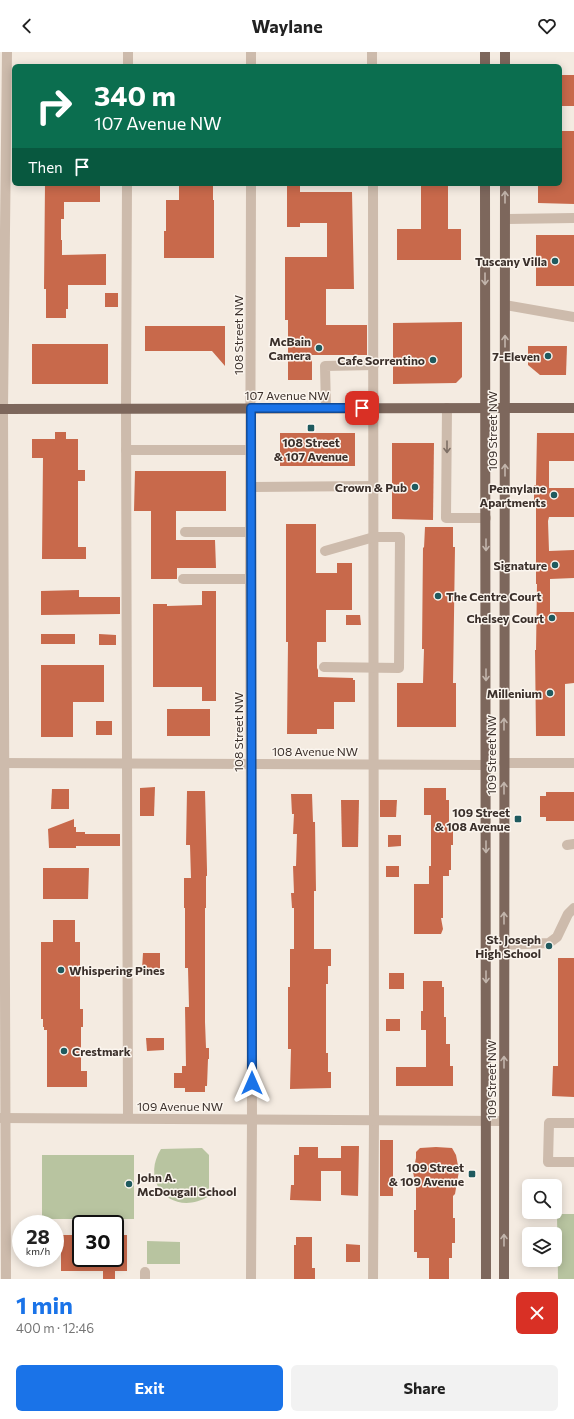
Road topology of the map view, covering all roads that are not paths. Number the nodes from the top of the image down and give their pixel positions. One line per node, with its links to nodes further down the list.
1 (7, 52): 12 (street)
2 (128, 52): 7 (street)
3 (251, 52): 8 (street)
4 (372, 52): 9 (street)
5 (485, 52): 10 (main road)
6 (505, 52): 11 (main road)
7 (128, 64)
8 (251, 64)
9 (372, 64)
10 (485, 64)
11 (505, 64)
12 (10, 134): 30 (street)
13 (127, 186): 31 (street)
14 (251, 186): 23 (street, 108 Street NW)
15 (373, 186): 22 (street)
16 (485, 186): 27 (main road, 109 Street NW, one-way to 27)
17 (505, 186): 19 (main road, 109 Street NW, one-way to 17)
18 (574, 218): 19 (street)
19 (505, 219): 20 (main road, 109 Street NW)
20 (505, 304): 21 (street); 28 (main road, 109 Street NW, one-way to 20)
21 (574, 318)
22 (374, 365): 24 (street); 25 (street)
23 (251, 408): 24 (main road, 107 Avenue NW); 31 (main road, 107 Avenue NW); 33 (street, 108 Street NW)
24 (326, 408): 25 (main road, 107 Avenue NW)
25 (374, 408): 26 (main road, 107 Avenue NW); 35 (street)
26 (446, 408): 27 (main road, 107 Avenue NW); 37 (street, one-way to 37)
27 (485, 408): 28 (main road, 107 Avenue NW); 37 (main road, 109 Street NW)
28 (505, 408): 29 (main road, 107 Avenue NW); 47 (main road, 109 Street NW, one-way to 28)
29 (574, 408)
30 (2, 409): 31 (main road, 107 Avenue NW); 34 (street)
31 (126, 409): 32 (street)
32 (126, 450): 33 (street); 49 (street)
33 (251, 450): 36 (street, 108 Street NW)
34 (2, 462): 46 (street)
35 (373, 486): 36 (street); 40 (street)
36 (251, 487): 39 (street, 108 Street NW)
37 (486, 518): 52 (main road, 109 Street NW, one-way to 52)
38 (185, 532): 39 (street)
39 (251, 532): 43 (street, 108 Street NW)
40 (374, 537): 41 (street); 45 (street); 45 (street)
41 (325, 551)
42 (183, 579): 43 (street)
43 (250, 579): 50 (street, 108 Street NW)
44 (324, 667): 45 (street)
45 (374, 668): 51 (street)
46 (2, 763): 49 (street, 108 Avenue NW); 55 (street)
47 (504, 763): 48 (street); 54 (main road, 109 Street NW, one-way to 47)
48 (574, 763)
49 (127, 764): 50 (street, 108 Avenue NW); 56 (street)
50 (251, 764): 51 (street, 108 Avenue NW); 57 (street, 108 Street NW)
51 (373, 764): 52 (street, 108 Avenue NW); 58 (street)
52 (486, 765): 59 (main road, 109 Street NW, one-way to 59)
53 (574, 908): 54 (street)
54 (504, 945): 60 (main road, 109 Street NW, one-way to 54)
55 (3, 1118): 56 (street, 109 Avenue NW); 63 (street)
56 (128, 1118): 57 (street, 109 Avenue NW)
57 (252, 1119): 58 (street, 109 Avenue NW); 64 (street, 108 Street NW)
58 (374, 1120): 59 (street, 109 Avenue NW); 65 (street)
59 (486, 1121): 60 (street, 109 Avenue NW); 66 (main road, 109 Street NW)
60 (504, 1121): 67 (main road, 109 Street NW, one-way to 60)
61 (574, 1123): 62 (street)
62 (574, 1162)
63 (6, 1279)
64 (251, 1279)
65 (373, 1279)
66 (486, 1279)
67 (504, 1279)

